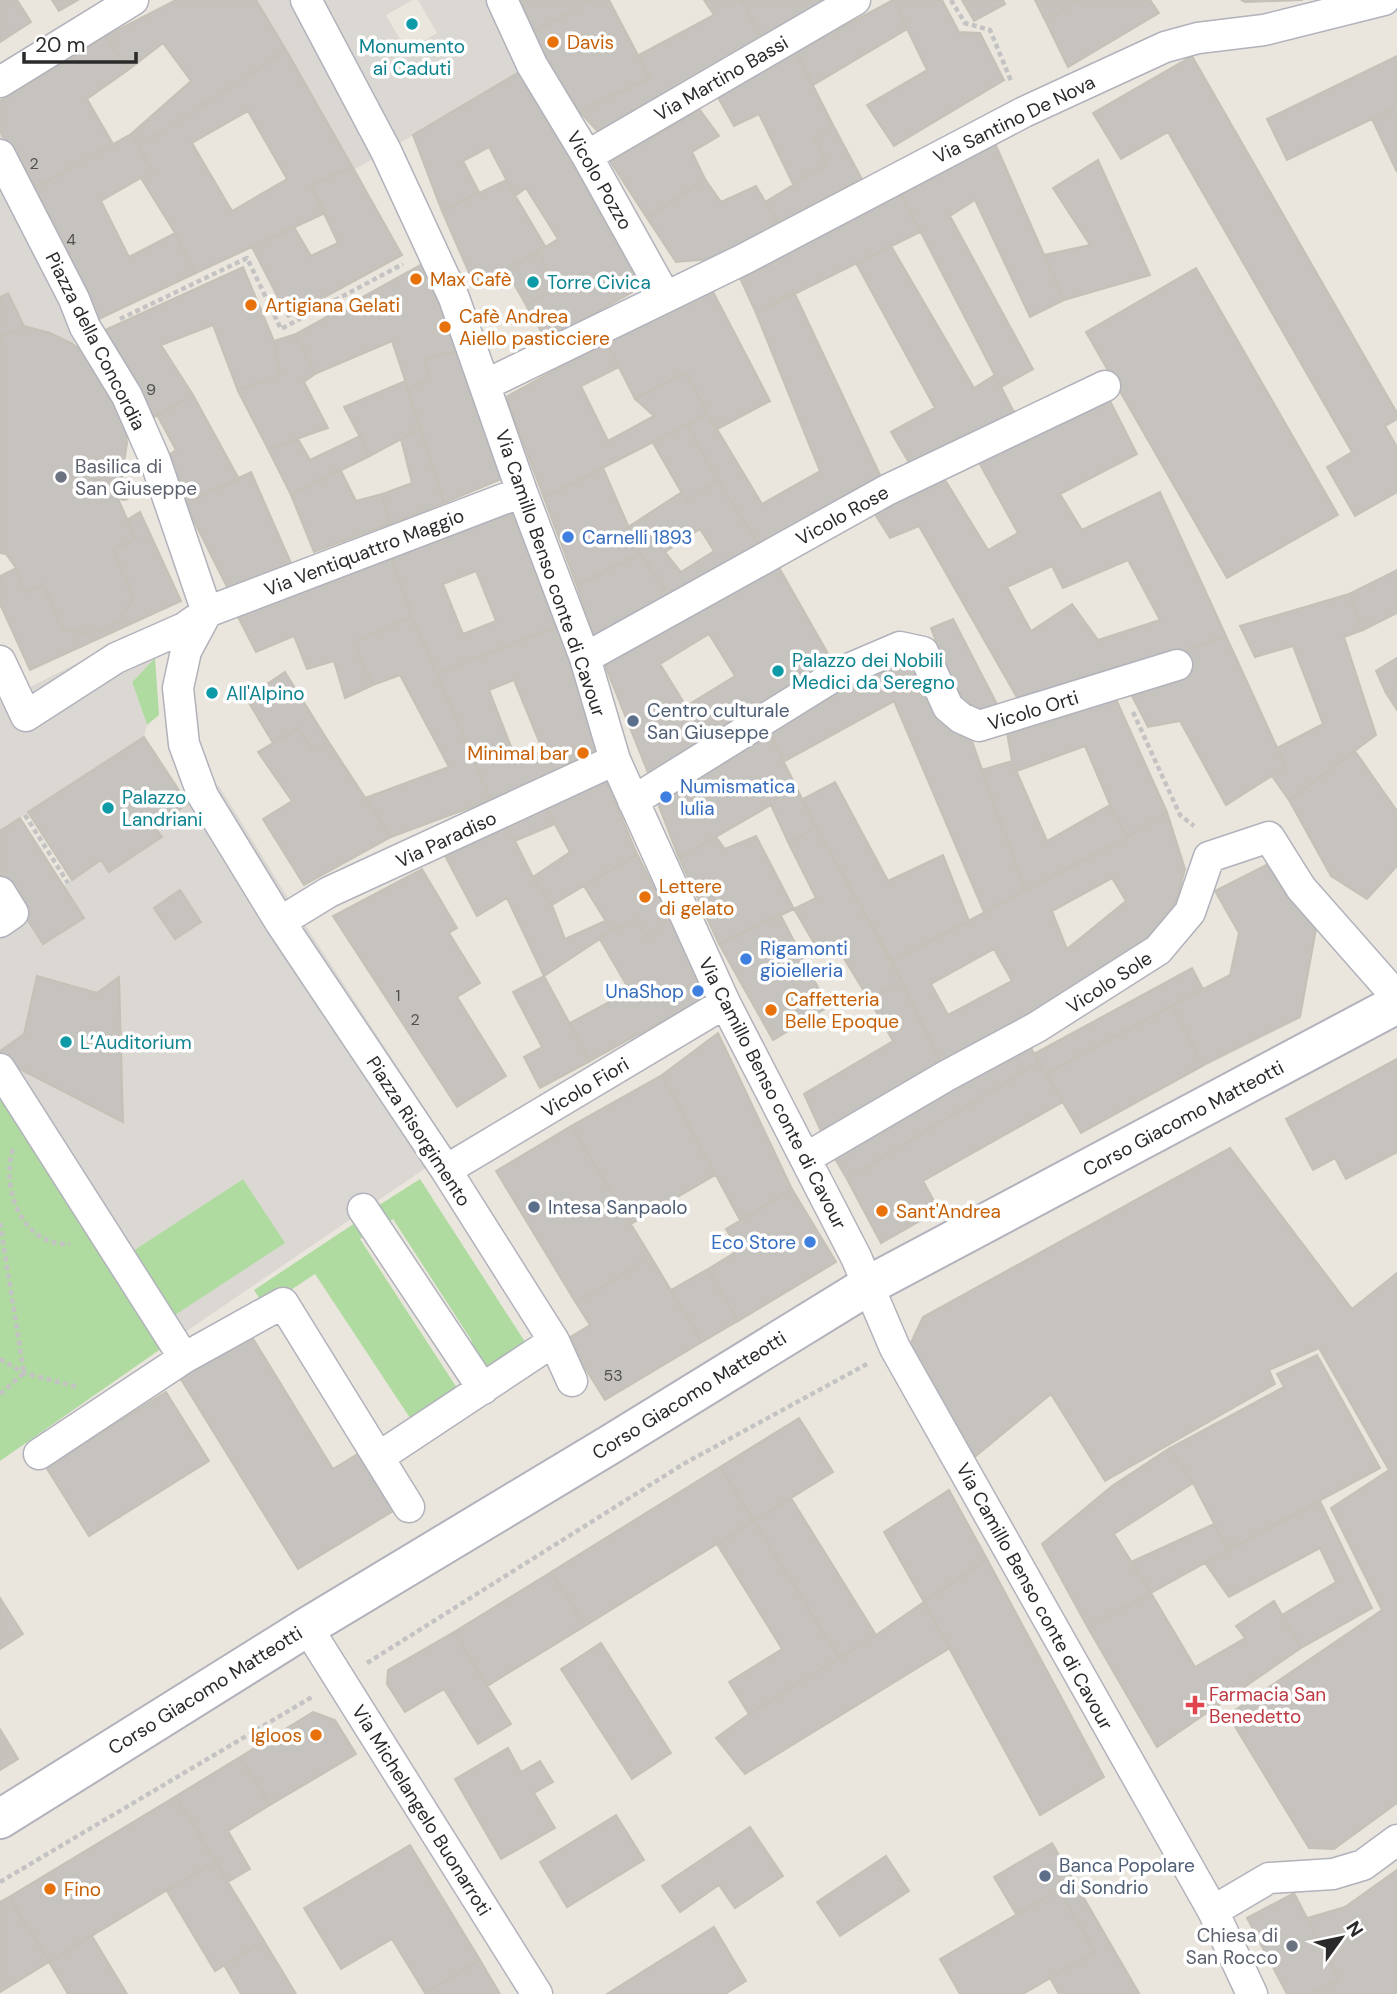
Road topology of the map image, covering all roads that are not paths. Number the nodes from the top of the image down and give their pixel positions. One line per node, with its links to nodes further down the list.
1 (133, 0): 6 (street)
2 (306, 0): 10 (street, Via Camillo Benso conte di Cavour)
3 (502, 0): 8 (street, Vicolo Pozzo)
4 (855, 0): 8 (street, Via Martino Bassi)
5 (1384, 0): 9 (street, Via Santino De Nova)
6 (0, 82)
7 (0, 155): 13 (street, Piazza della Concordia)
8 (587, 156): 9 (street, Vicolo Pozzo)
9 (665, 296): 10 (street, Via Santino De Nova)
10 (485, 385): 12 (street, Via Camillo Benso conte di Cavour)
11 (1105, 386): 14 (street, Vicolo Rose)
12 (522, 492): 13 (street, Via Ventiquattro Maggio); 14 (street, Via Camillo Benso conte di Cavour)
13 (207, 612): 15 (street, Via Ventiquattro Maggio); 21 (street, Piazza Risorgimento)
14 (585, 658): 17 (street, Via Camillo Benso conte di Cavour)
15 (0, 661)
16 (1177, 665): 18 (street, Vicolo Orti)
17 (615, 760): 18 (street, Via Camillo Benso conte di Cavour); 21 (street, Via Paradiso)
18 (633, 801): 23 (street, Via Camillo Benso conte di Cavour)
19 (0, 892): 20 (street)
20 (0, 922)
21 (280, 922): 27 (street, Piazza Risorgimento)
22 (1397, 997): 26 (street, Vicolo Sole)
23 (725, 1003): 26 (street, Via Camillo Benso conte di Cavour); 27 (street, Vicolo Fiori)
24 (1397, 1004): 29 (main road, Corso Giacomo Matteotti)
25 (0, 1069): 31 (street)
26 (806, 1158): 29 (street, Via Camillo Benso conte di Cavour)
27 (446, 1170): 30 (street, Piazza Risorgimento)
28 (363, 1209): 33 (street)
29 (869, 1284): 37 (main road, Corso Giacomo Matteotti); 40 (street, Via Camillo Benso conte di Cavour)
30 (554, 1341): 32 (street, Piazza Risorgimento); 33 (street)
31 (184, 1358): 34 (street); 35 (street)
32 (572, 1381)
33 (483, 1389): 35 (street)
34 (39, 1454)
35 (379, 1457): 36 (street)
36 (409, 1507)
37 (307, 1626): 38 (main road, Corso Giacomo Matteotti); 41 (street, Via Michelangelo Buonarroti)
38 (0, 1819)
39 (1397, 1840): 40 (street)
40 (1213, 1911): 42 (street, Via Camillo Benso conte di Cavour)
41 (537, 1994)
42 (1252, 1994)

